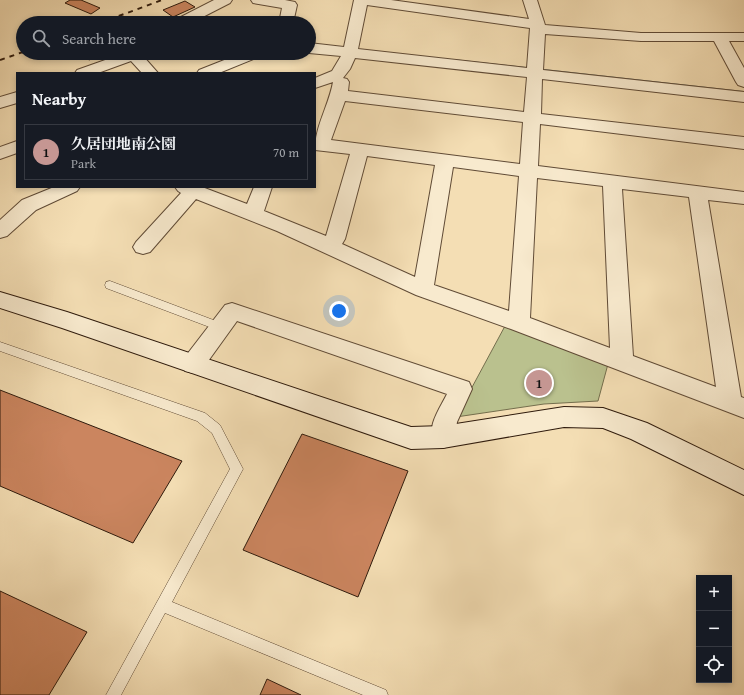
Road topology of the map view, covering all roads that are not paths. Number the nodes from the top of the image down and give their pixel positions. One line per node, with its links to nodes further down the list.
1 (225, 0): 5 (street)
2 (258, 0): 6 (street)
3 (361, 0): 7 (street); 12 (street)
4 (530, 0): 7 (street)
5 (194, 16)
6 (288, 16)
7 (538, 27): 8 (street); 16 (street)
8 (719, 37): 9 (street); 21 (street)
9 (744, 37)
10 (316, 42): 12 (street)
11 (316, 48): 12 (street)
12 (351, 49): 16 (street); 20 (street)
13 (118, 60): 17 (street)
14 (140, 60): 18 (street)
15 (238, 60): 19 (street)
16 (536, 69): 23 (street); 26 (street); 28 (street)
17 (85, 72)
18 (149, 72)
19 (208, 72)
20 (339, 74): 22 (street); 24 (street)
21 (744, 82)
22 (316, 83)
23 (744, 87)
24 (339, 95): 28 (street); 30 (street)
25 (16, 97): 27 (street)
26 (744, 97)
27 (0, 103)
28 (532, 118): 29 (street); 35 (street)
29 (744, 143)
30 (318, 145): 32 (street)
31 (16, 147): 33 (street)
32 (360, 150): 34 (street); 44 (street)
33 (0, 153)
34 (445, 161): 35 (street); 47 (street)
35 (529, 172): 36 (street); 49 (street)
36 (612, 182): 40 (street); 52 (street)
37 (69, 188): 43 (street)
38 (263, 188): 42 (street)
39 (188, 189): 42 (street); 45 (street)
40 (697, 192): 41 (street); 54 (street)
41 (744, 198)
42 (253, 214): 44 (street)
43 (0, 231)
44 (330, 246): 47 (street)
45 (143, 247)
46 (110, 285): 50 (lane)
47 (423, 289): 49 (street)
48 (0, 300): 53 (street)
49 (519, 323): 52 (street)
50 (220, 327): 53 (street); 55 (street)
51 (0, 346): 57 (lane)
52 (622, 361): 54 (street)
53 (192, 364): 55 (street)
54 (737, 405)
55 (443, 437): 56 (street)
56 (744, 483)
57 (162, 605): 58 (lane); 59 (lane)
58 (113, 695)
59 (381, 695)

